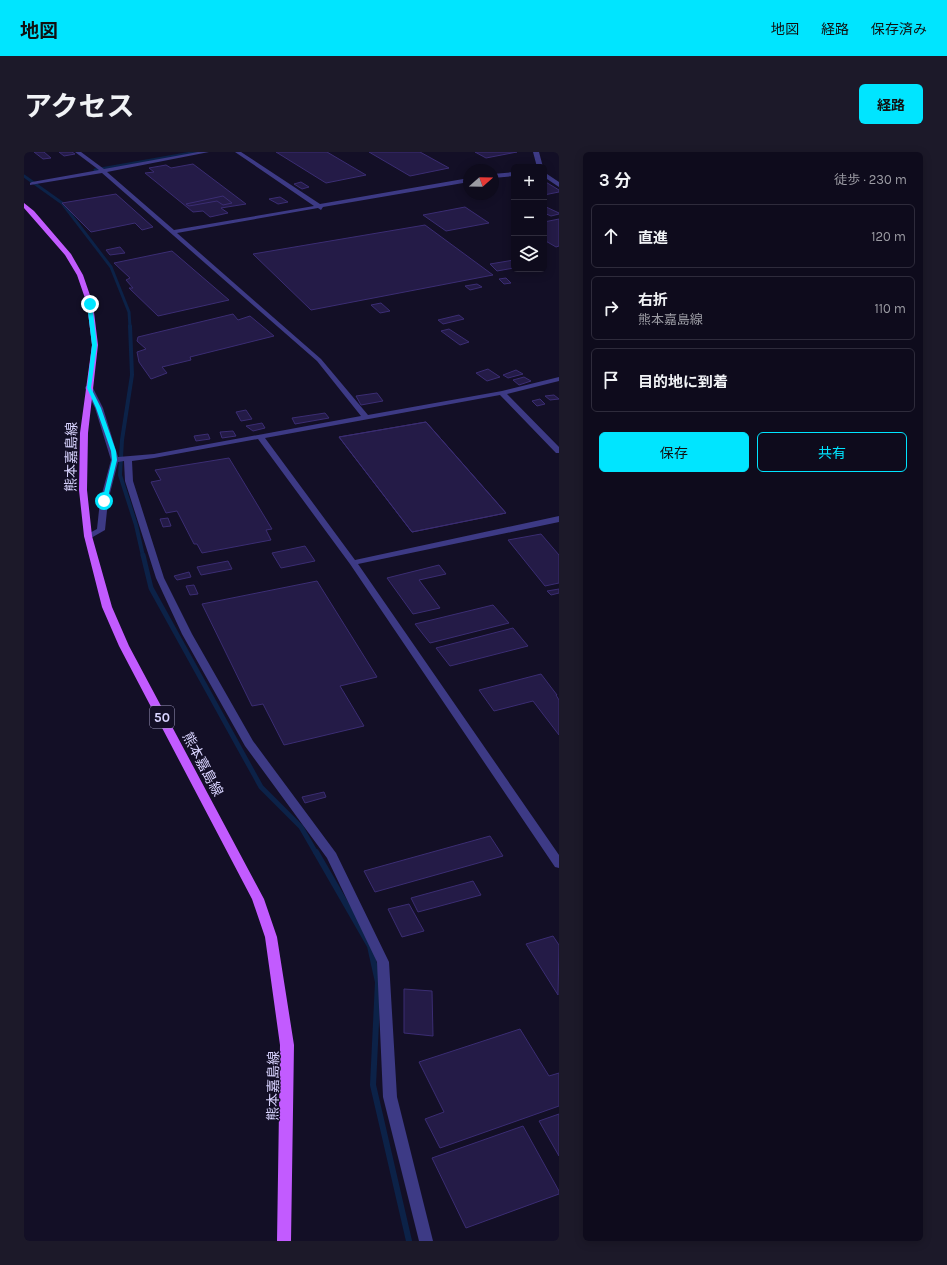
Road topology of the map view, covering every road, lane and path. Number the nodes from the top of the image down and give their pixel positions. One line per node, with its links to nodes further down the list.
1 (78, 152): 6 (street)
2 (206, 152): 6 (street)
3 (238, 152): 14 (street)
4 (536, 152): 5 (street)
5 (539, 164)
6 (103, 171): 11 (street); 15 (street)
7 (511, 174): 8 (street)
8 (499, 175)
9 (547, 176): 12 (street)
10 (463, 181): 14 (street)
11 (32, 184)
12 (559, 185)
13 (24, 205): 17 (main road, 熊本嘉島線 / 50)
14 (319, 206): 15 (street)
15 (172, 232): 19 (street)
16 (559, 379): 18 (street)
17 (89, 388): 23 (street); 25 (main road, 熊本嘉島線 / 50)
18 (502, 394): 19 (street); 21 (street)
19 (366, 418): 20 (street)
20 (260, 437): 22 (street); 26 (street)
21 (559, 451)
22 (128, 459): 23 (street); 29 (street)
23 (114, 460): 25 (street)
24 (559, 519): 26 (street)
25 (88, 536): 28 (main road, 熊本嘉島線 / 50)
26 (353, 563): 27 (street)
27 (559, 864)
28 (284, 1241)
29 (426, 1241)

